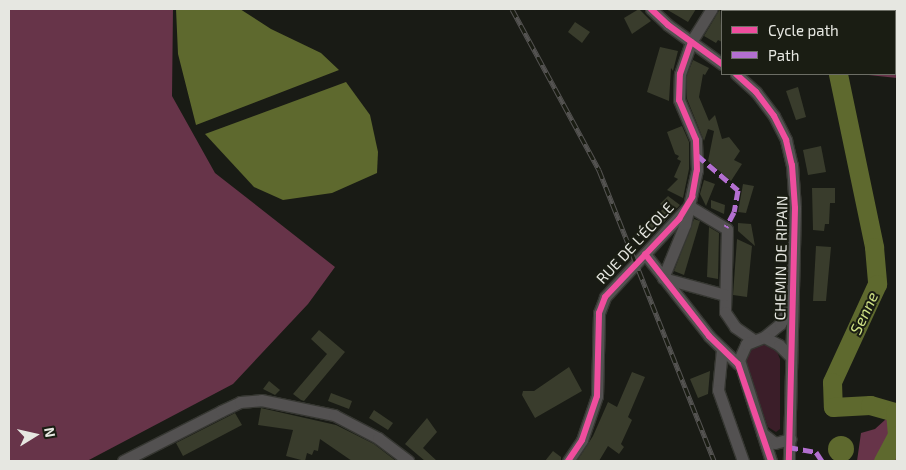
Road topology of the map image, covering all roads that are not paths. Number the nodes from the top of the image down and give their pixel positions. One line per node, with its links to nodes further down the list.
1 (651, 9): 3 (street)
2 (712, 9): 3 (street)
3 (691, 42): 4 (street); 6 (street)
4 (721, 63)
5 (737, 75): 10 (street, CHEMIN DE RIPAIN)
6 (689, 206): 7 (street, RUE DE L'ÉCOLE); 8 (street, RUE DE L'ÉCOLE); 9 (street)
7 (645, 254): 8 (street); 20 (street, RUE DE L'ÉCOLE)
8 (663, 278): 9 (street); 13 (street)
9 (725, 295): 12 (street)
10 (792, 300): 11 (street, CHEMIN DE RIPAIN); 14 (street, CHEMIN DE RIPAIN)
11 (764, 337): 12 (street); 14 (street)
12 (752, 339): 15 (street)
13 (722, 349): 15 (street); 21 (street)
14 (791, 358): 17 (street, CHEMIN DE RIPAIN)
15 (738, 364): 16 (street)
16 (761, 432): 17 (street); 22 (street)
17 (790, 439): 23 (street, CHEMIN DE RIPAIN)
18 (123, 461): 19 (street)
19 (408, 461)
20 (568, 461)
21 (743, 461)
22 (771, 461)
23 (789, 461)

